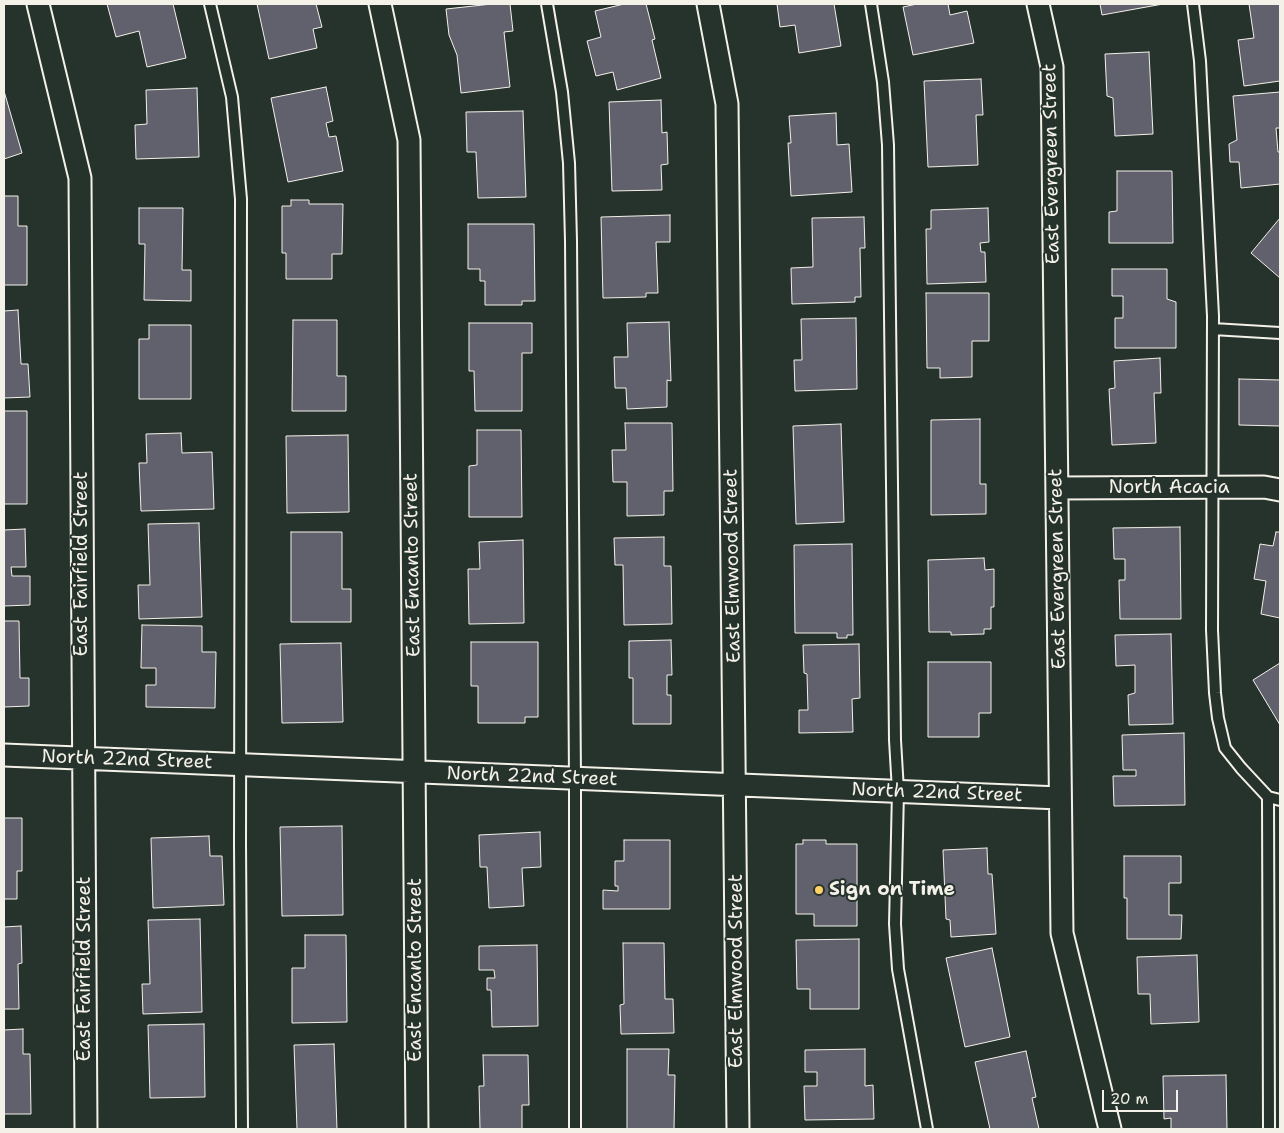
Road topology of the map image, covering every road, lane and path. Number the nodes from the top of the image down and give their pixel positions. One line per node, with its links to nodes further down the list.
1 (38, 4): 15 (street, East Fairfield Street)
2 (210, 4): 16 (lane)
3 (380, 4): 17 (street, East Encanto Street)
4 (547, 4): 18 (lane)
5 (708, 4): 19 (street, East Elmwood Street)
6 (871, 4): 20 (lane)
7 (1038, 4): 11 (street, East Evergreen Street)
8 (1193, 4): 9 (lane)
9 (1213, 329): 10 (lane); 12 (lane)
10 (1280, 333)
11 (1057, 488): 12 (street, North Acacia); 22 (street, East Evergreen Street)
12 (1212, 488): 13 (street, North Acacia); 21 (lane)
13 (1280, 490)
14 (4, 755): 15 (street, North 22nd Street)
15 (84, 758): 16 (street, North 22nd Street); 24 (street, East Fairfield Street)
16 (241, 765): 17 (street, North 22nd Street); 25 (lane)
17 (415, 772): 18 (street, North 22nd Street); 26 (street, East Encanto Street)
18 (575, 778): 19 (street, North 22nd Street); 27 (lane)
19 (735, 785): 20 (street, North 22nd Street); 28 (street, East Elmwood Street)
20 (898, 791): 22 (street, North 22nd Street); 29 (lane)
21 (1268, 797): 23 (lane); 31 (lane)
22 (1060, 798): 30 (street, East Evergreen Street)
23 (1280, 800)
24 (86, 1129)
25 (242, 1129)
26 (417, 1129)
27 (575, 1129)
28 (738, 1129)
29 (926, 1129)
30 (1110, 1129)
31 (1269, 1129)

